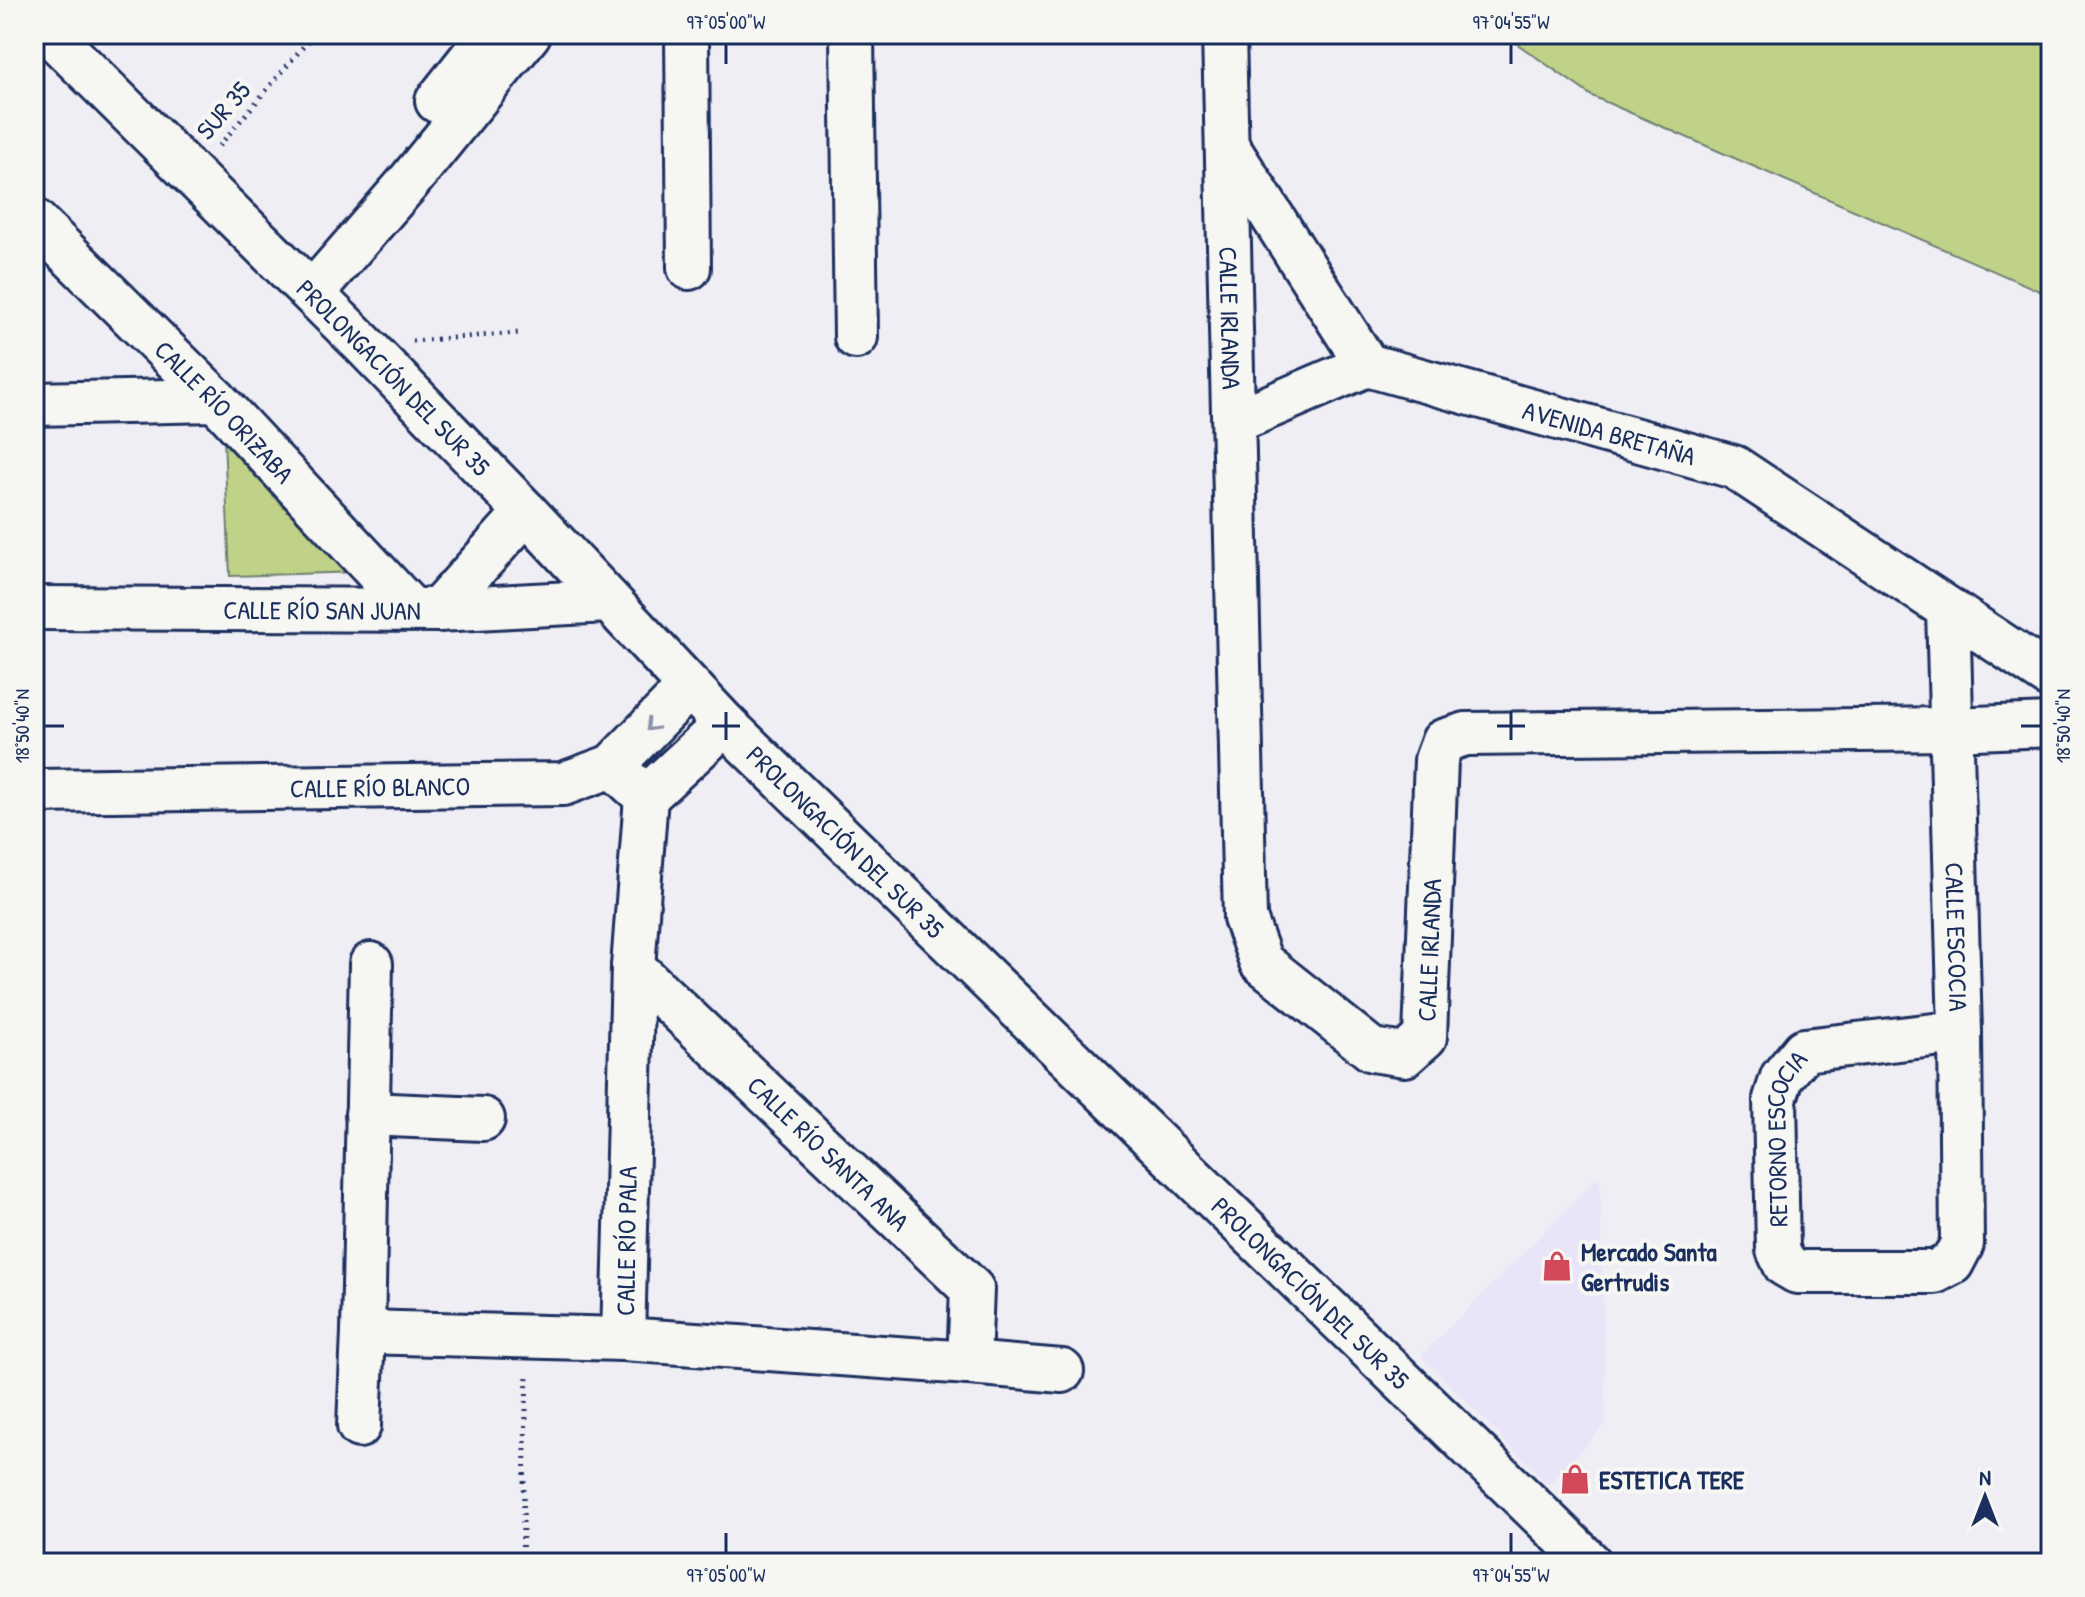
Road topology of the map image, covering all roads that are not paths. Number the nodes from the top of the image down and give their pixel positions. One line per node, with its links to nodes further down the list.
1 (50, 34): 10 (street, PROLONGACIÓN DEL SUR 35)
2 (490, 34): 10 (street)
3 (529, 34): 10 (street)
4 (687, 34): 9 (street)
5 (852, 34): 11 (street)
6 (1224, 34): 7 (street, CALLE IRLANDA)
7 (1227, 146): 12 (street); 15 (street, CALLE IRLANDA)
8 (34, 220): 13 (street, CALLE RÍO ORIZABA)
9 (689, 268)
10 (304, 285): 16 (street, PROLONGACIÓN DEL SUR 35)
11 (856, 337)
12 (1367, 365): 15 (street); 20 (street, AVENIDA BRETAÑA)
13 (216, 400): 14 (street); 19 (street, CALLE RÍO ORIZABA)
14 (34, 404)
15 (1234, 422): 25 (street, CALLE IRLANDA)
16 (526, 512): 17 (street, PROLONGACIÓN DEL SUR 35); 19 (street)
17 (609, 601): 19 (street, CALLE RÍO SAN JUAN); 22 (street, PROLONGACIÓN DEL SUR 35)
18 (34, 608): 19 (street, CALLE RÍO SAN JUAN)
19 (424, 609)
20 (1948, 609): 21 (street, AVENIDA BRETAÑA); 25 (street, CALLE ESCOCIA)
21 (2051, 677)
22 (689, 687): 23 (street, PROLONGACIÓN DEL SUR 35); 26 (street, CALLE RÍO BLANCO, one-way to 26)
23 (725, 724): 28 (street); 40 (street, PROLONGACIÓN DEL SUR 35)
24 (2051, 725): 25 (street, CALLE IRLANDA)
25 (1951, 729): 31 (street, CALLE ESCOCIA)
26 (612, 766): 27 (street, CALLE RÍO BLANCO); 28 (street)
27 (34, 791)
28 (646, 797): 30 (street, CALLE RÍO PALA)
29 (371, 964): 32 (street)
30 (633, 967): 36 (street, CALLE RÍO PALA); 37 (street, CALLE RÍO SANTA ANA)
31 (1960, 1032): 34 (street, CALLE ESCOCIA); 34 (street, RETORNO ESCOCIA)
32 (367, 1114): 33 (street); 35 (street)
33 (483, 1119)
34 (1952, 1263)
35 (363, 1332): 36 (street); 39 (street)
36 (623, 1339): 37 (street, CALLE RÍO PALA)
37 (969, 1363): 38 (street, CALLE RÍO PALA)
38 (1062, 1371)
39 (359, 1426)
40 (1590, 1563)

